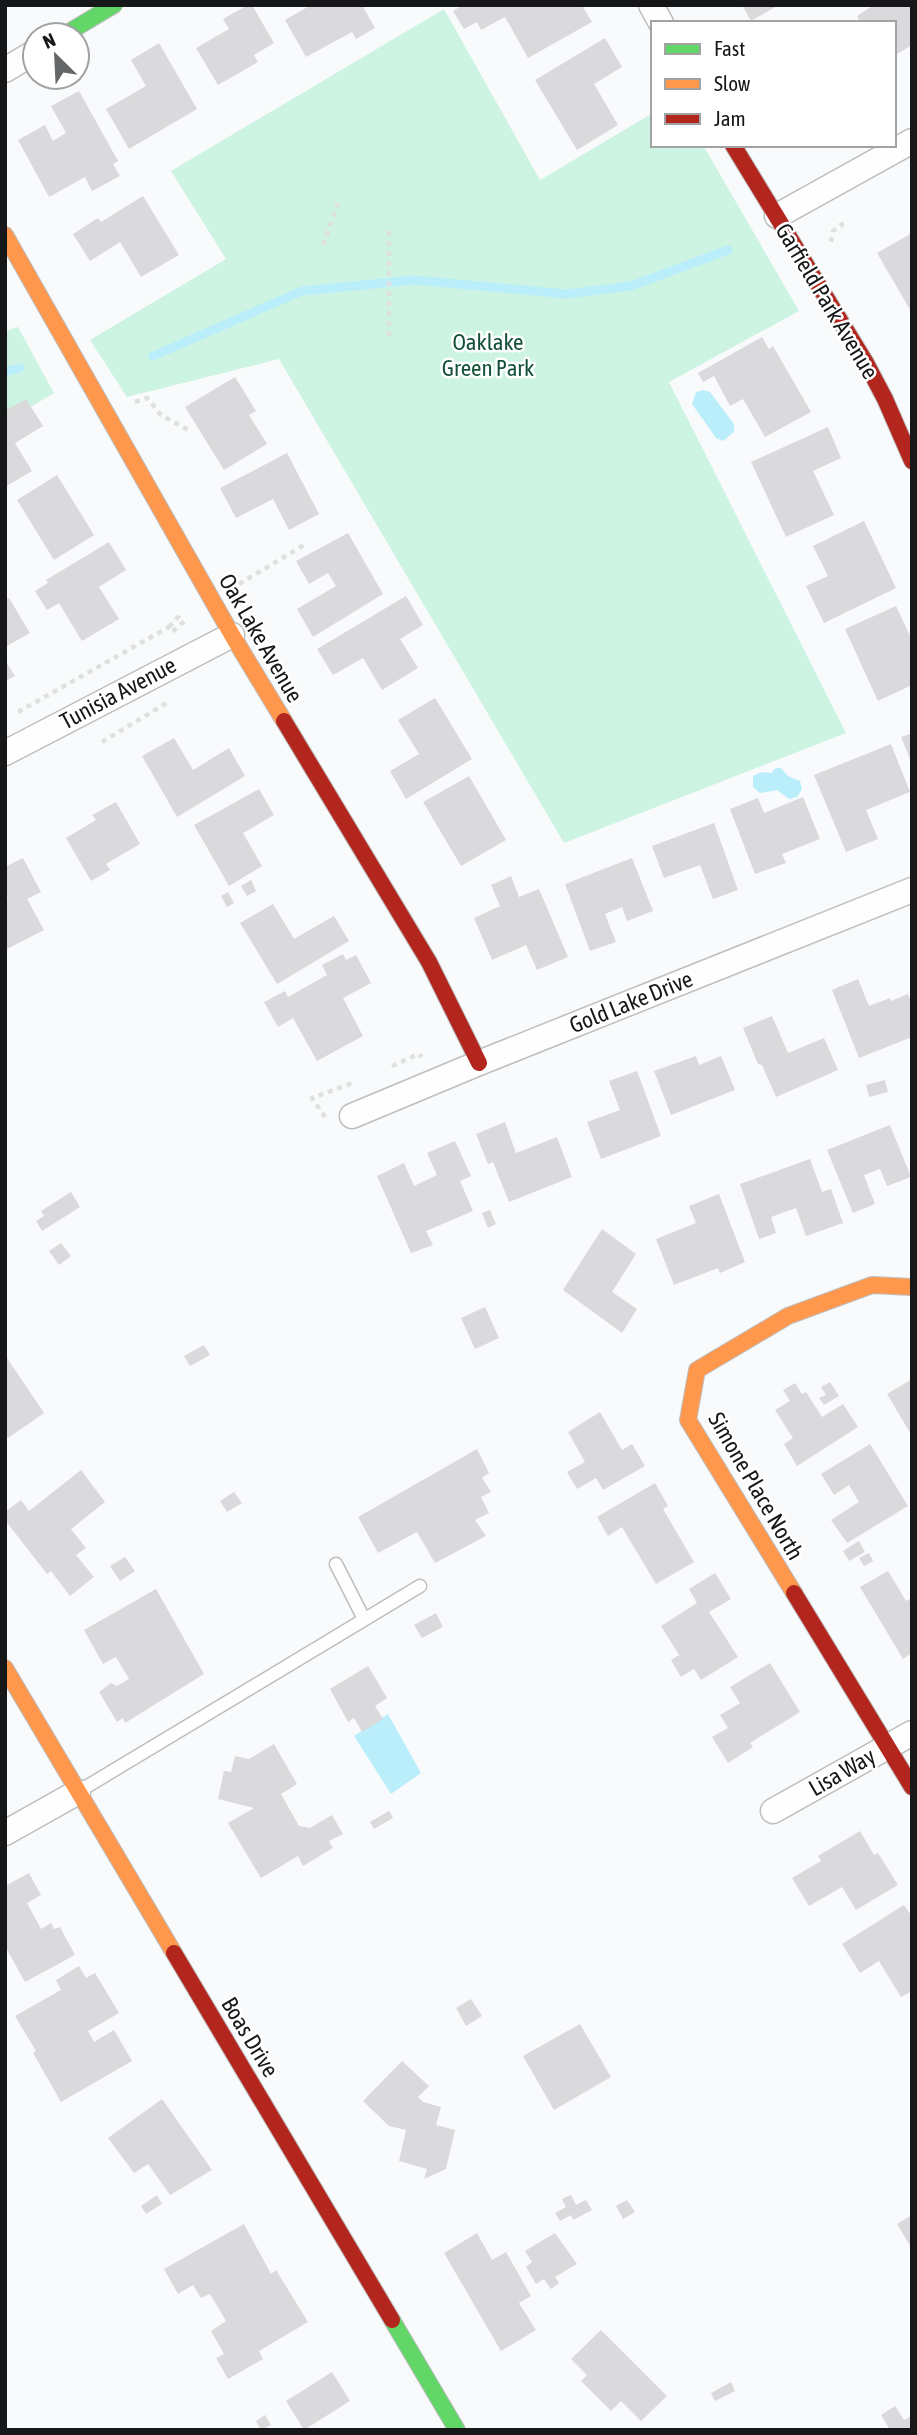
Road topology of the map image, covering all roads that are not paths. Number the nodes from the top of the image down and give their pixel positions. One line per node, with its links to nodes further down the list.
1 (114, 5): 3 (street)
2 (651, 5): 4 (street)
3 (87, 21)
4 (660, 21)
5 (21, 60): 6 (street)
6 (5, 70)
7 (912, 141): 9 (street)
8 (734, 147): 9 (street, Garfield Park Avenue)
9 (777, 216): 11 (street, Garfield Park Avenue)
10 (5, 235): 12 (street, Oak Lake Avenue)
11 (912, 461)
12 (232, 635): 13 (street, Tunisia Avenue); 15 (street, Oak Lake Avenue)
13 (5, 753)
14 (912, 890): 15 (street, Gold Lake Drive)
15 (479, 1063): 16 (street, Gold Lake Drive)
16 (352, 1116)
17 (912, 1287): 23 (street, Simone Place North)
18 (336, 1564): 20 (lane)
19 (420, 1586): 20 (lane)
20 (364, 1619): 25 (lane)
21 (5, 1668): 25 (street, Boas Drive)
22 (912, 1732): 23 (street, Lisa Way)
23 (886, 1747): 24 (street, Simone Place North); 26 (street, Lisa Way)
24 (912, 1787)
25 (78, 1792): 27 (street); 28 (street, Boas Drive)
26 (773, 1811)
27 (5, 1833)
28 (457, 2430)

